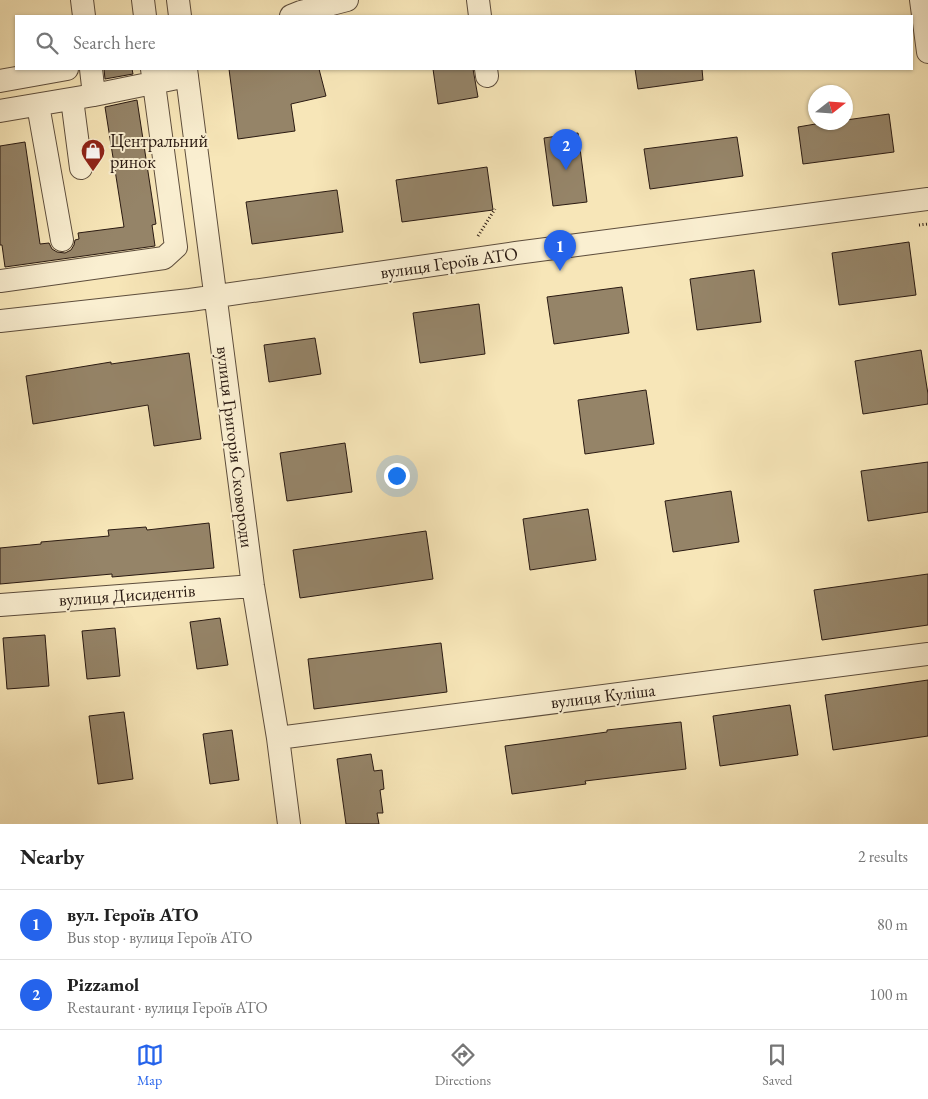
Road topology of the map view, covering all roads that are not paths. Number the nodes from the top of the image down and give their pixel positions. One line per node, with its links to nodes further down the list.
1 (82, 0): 7 (street)
2 (143, 0): 8 (street)
3 (178, 0): 9 (street)
4 (347, 0): 10 (street)
5 (478, 0): 11 (street)
6 (921, 0): 12 (street)
7 (84, 15)
8 (145, 15)
9 (180, 15)
10 (294, 15)
11 (480, 15)
12 (928, 52)
13 (61, 70): 17 (street)
14 (91, 70): 18 (street)
15 (187, 72): 16 (street); 25 (street, вулиця Григорія Сковороди)
16 (153, 76): 18 (street); 24 (street)
17 (0, 81)
18 (83, 97): 19 (street); 21 (street)
19 (38, 105): 20 (street); 23 (street)
20 (0, 111)
21 (81, 168)
22 (928, 200): 25 (street, вулиця Героїв АТО)
23 (62, 240)
24 (0, 281)
25 (215, 296): 26 (street, вулиця Героїв АТО); 27 (street, вулиця Григорія Сковороди)
26 (0, 321)
27 (253, 586): 28 (street, вулиця Дисидентів); 30 (street, вулиця Григорія Сковороди)
28 (0, 605)
29 (928, 654): 30 (street, вулиця Куліша)
30 (278, 738): 31 (street, вулиця Григорія Сковороди)
31 (289, 824)

